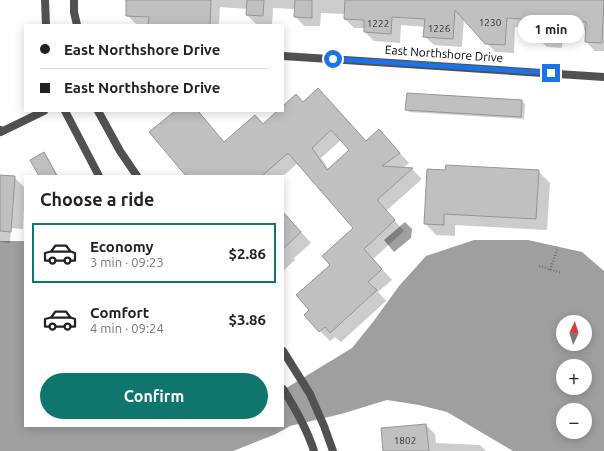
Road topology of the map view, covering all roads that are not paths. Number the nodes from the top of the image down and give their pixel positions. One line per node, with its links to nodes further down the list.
1 (46, 0): 3 (street)
2 (74, 0): 4 (street)
3 (46, 24)
4 (77, 24)
5 (284, 56): 6 (street, East Northshore Drive)
6 (604, 77)
7 (42, 112): 10 (street)
8 (67, 112): 11 (street)
9 (99, 112): 12 (street)
10 (0, 130)
11 (98, 175)
12 (136, 175)
13 (284, 353): 16 (street)
14 (284, 391): 15 (street)
15 (314, 451)
16 (333, 451)

